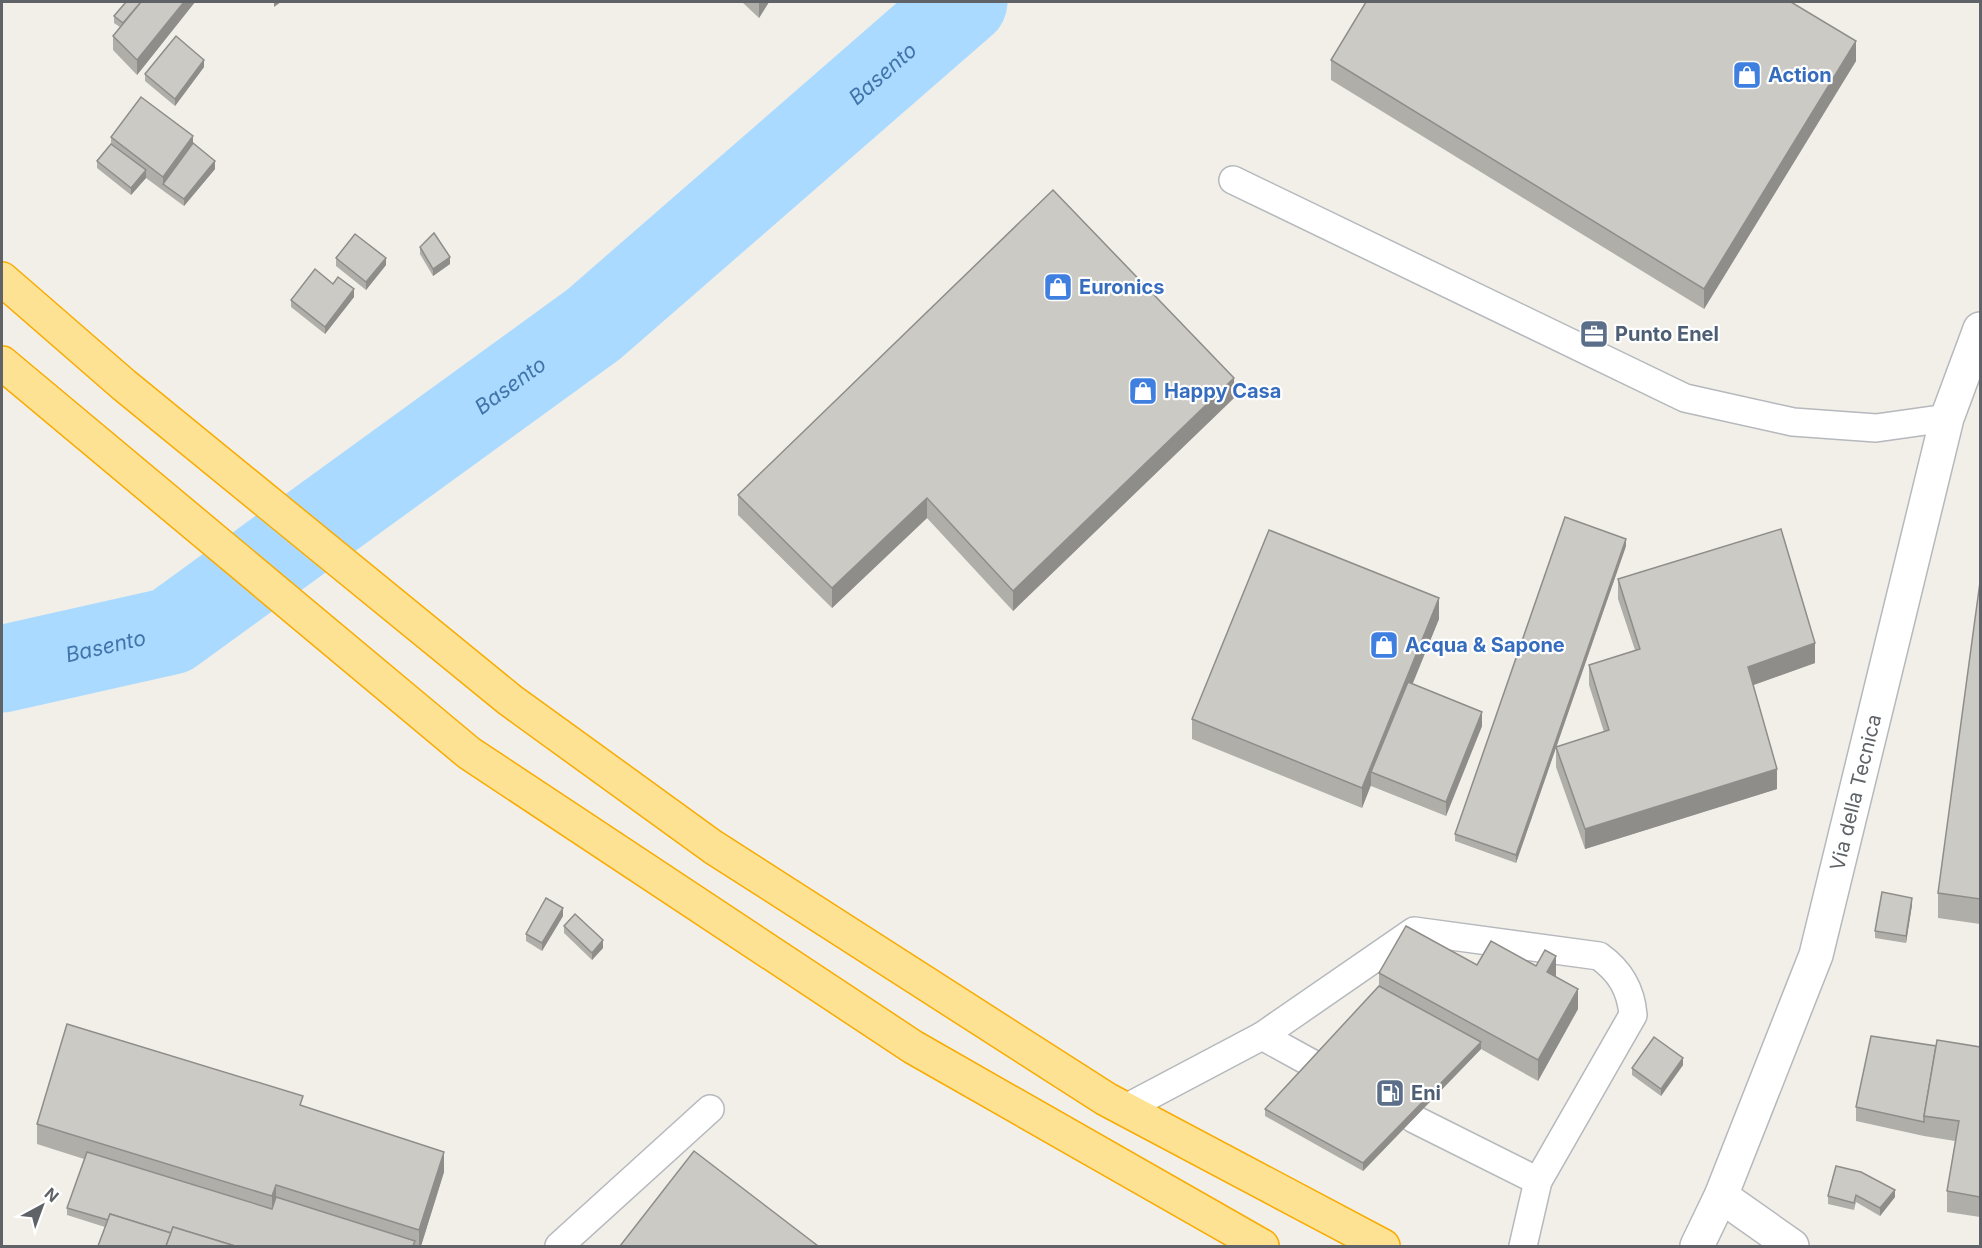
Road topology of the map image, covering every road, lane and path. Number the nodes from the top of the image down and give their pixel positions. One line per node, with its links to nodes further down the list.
1 (1233, 180): 6 (lane)
2 (2, 279): 10 (highway)
3 (1980, 329): 6 (street, Via della Tecnica)
4 (2, 363): 7 (highway)
5 (2, 386): 7 (highway)
6 (1947, 418): 14 (street, Via della Tecnica)
7 (78, 429): 16 (highway)
8 (1262, 1036): 9 (lane); 10 (lane); 13 (lane)
9 (1313, 1064)
10 (1124, 1109): 17 (highway)
11 (710, 1110): 15 (lane)
12 (1414, 1119): 13 (lane)
13 (1538, 1181): 18 (lane)
14 (1721, 1196): 19 (street, Via della Tecnica); 20 (street)
15 (559, 1246)
16 (1262, 1246)
17 (1383, 1246)
18 (1523, 1246)
19 (1697, 1246)
20 (1792, 1246)

